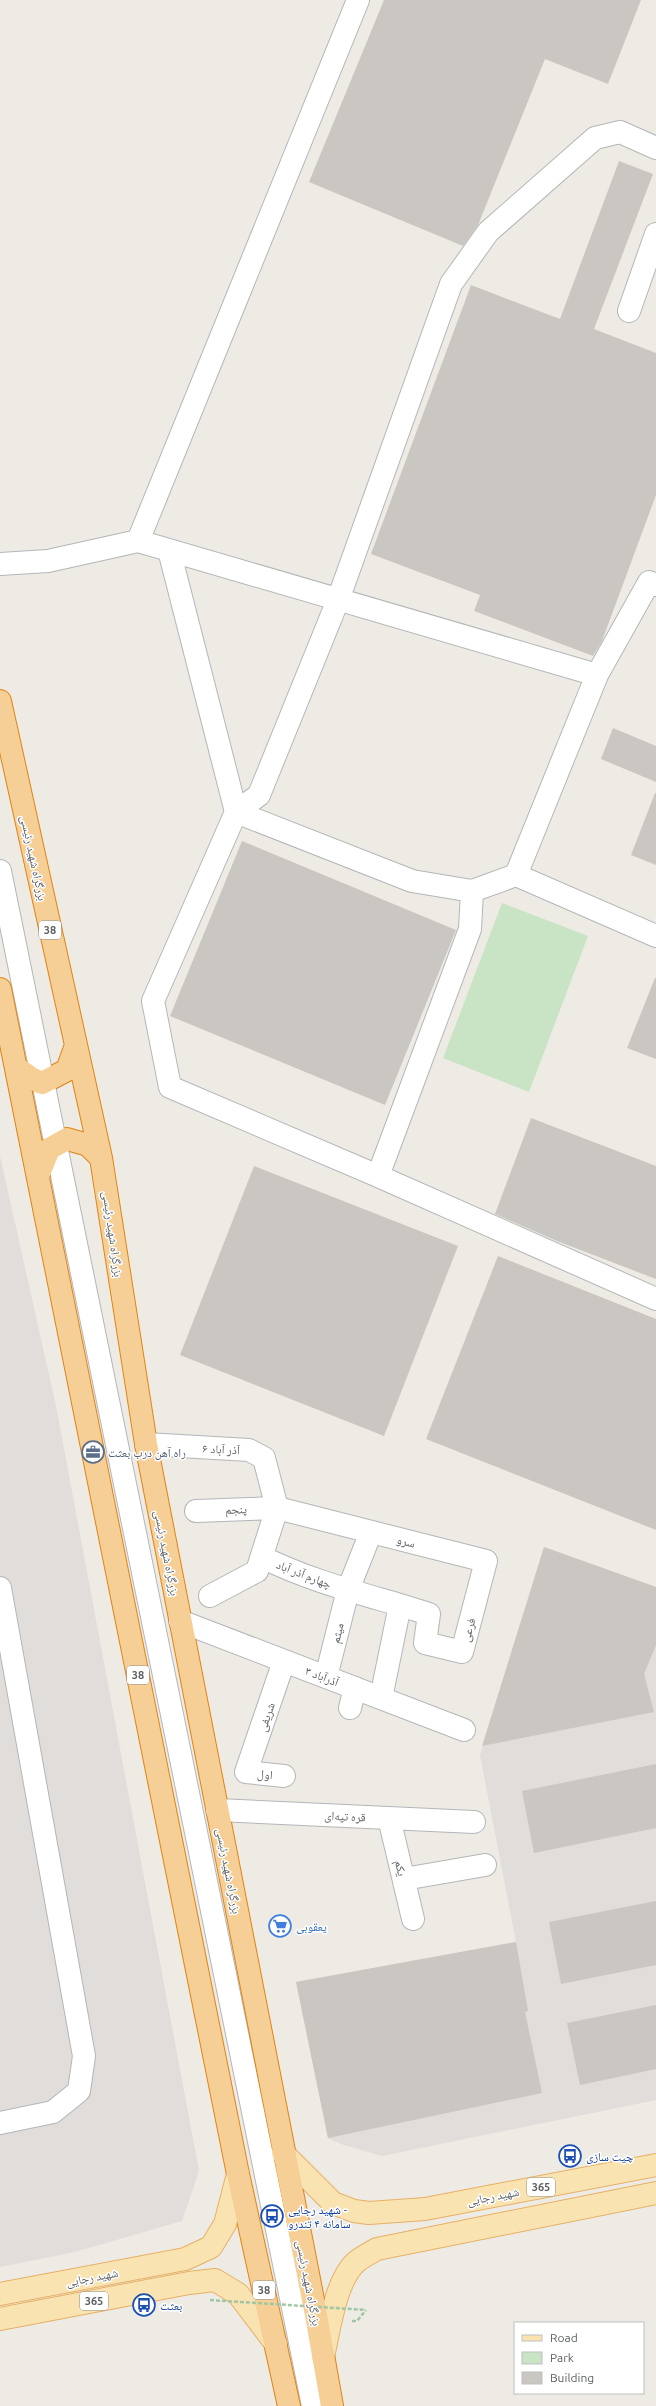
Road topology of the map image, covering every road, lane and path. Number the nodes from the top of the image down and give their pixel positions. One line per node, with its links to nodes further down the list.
1 (358, 0): 5 (street)
2 (656, 148): 9 (street)
3 (656, 234): 4 (street)
4 (629, 311)
5 (138, 541): 6 (street); 7 (street)
6 (169, 550): 9 (street); 12 (street)
7 (0, 564)
8 (656, 585): 10 (street)
9 (338, 600): 10 (street); 12 (street)
10 (597, 675): 14 (street)
11 (0, 701): 18 (highway, بزرگراه شهید رئیسی / 38)
12 (236, 812): 15 (street); 22 (street)
13 (0, 871): 60 (street)
14 (516, 875): 15 (street); 16 (street)
15 (472, 891): 22 (street)
16 (656, 936)
17 (0, 989): 19 (highway, 38)
18 (76, 1045): 19 (highway); 20 (highway, بزرگراه شهید رئیسی / 38)
19 (17, 1068): 21 (highway, 38)
20 (101, 1158): 21 (highway); 24 (highway, بزرگراه شهید رئیسی / 38)
21 (38, 1176): 50 (highway, 38)
22 (378, 1176): 23 (street)
23 (656, 1299)
24 (146, 1444): 25 (street, آذر آباد ۶); 34 (highway, بزرگراه شهید رئیسی / 38)
25 (277, 1508): 26 (street, پنجم); 27 (street, سرو); 28 (street, چهارم آذر آباد)
26 (196, 1511)
27 (371, 1532): 29 (street, سرو); 31 (street, میثم)
28 (262, 1557): 31 (street, چهارم آذر آباد); 32 (street, چهارم آذر آباد)
29 (486, 1561): 33 (street, فرعی)
30 (0, 1588): 47 (street)
31 (348, 1590): 33 (street, چهارم آذر آباد); 36 (street, میثم)
32 (210, 1596)
33 (400, 1605): 37 (street)
34 (180, 1621): 35 (street, ۳ آذرآباد); 41 (highway, بزرگراه شهید رئیسی / 38)
35 (284, 1661): 36 (street, ۳ آذرآباد); 39 (street, شریفی)
36 (326, 1677): 37 (street, ۳ آذرآباد)
37 (381, 1698): 38 (street, ۳ آذرآباد)
38 (464, 1730)
39 (246, 1772): 40 (street, اول)
40 (284, 1776)
41 (217, 1810): 42 (street, قره تپه‌ای); 48 (highway, بزرگراه شهید رئیسی / 38)
42 (390, 1818): 43 (street, قره تپه‌ای); 45 (street, یکم)
43 (474, 1822)
44 (485, 1864): 45 (street)
45 (404, 1880): 46 (street, یکم)
46 (413, 1919)
47 (0, 2123)
48 (283, 2153): 49 (main road, شهید رجایی / 365); 57 (highway, بزرگراه شهید رئیسی / 38)
49 (656, 2165)
50 (238, 2174): 52 (main road, شهید رجایی / 365); 56 (highway, 38)
51 (656, 2193): 57 (main road, 365)
52 (0, 2294)
53 (210, 2300): 55 (path, bridge)
54 (0, 2319): 56 (main road, شهید رجایی / 365)
55 (357, 2321)
56 (276, 2344): 58 (highway); 59 (highway, 38)
57 (322, 2360): 61 (highway, بزرگراه شهید رئیسی / 38); 62 (highway)
58 (280, 2406)
59 (289, 2406)
60 (313, 2406)
61 (332, 2406)
62 (338, 2406)

